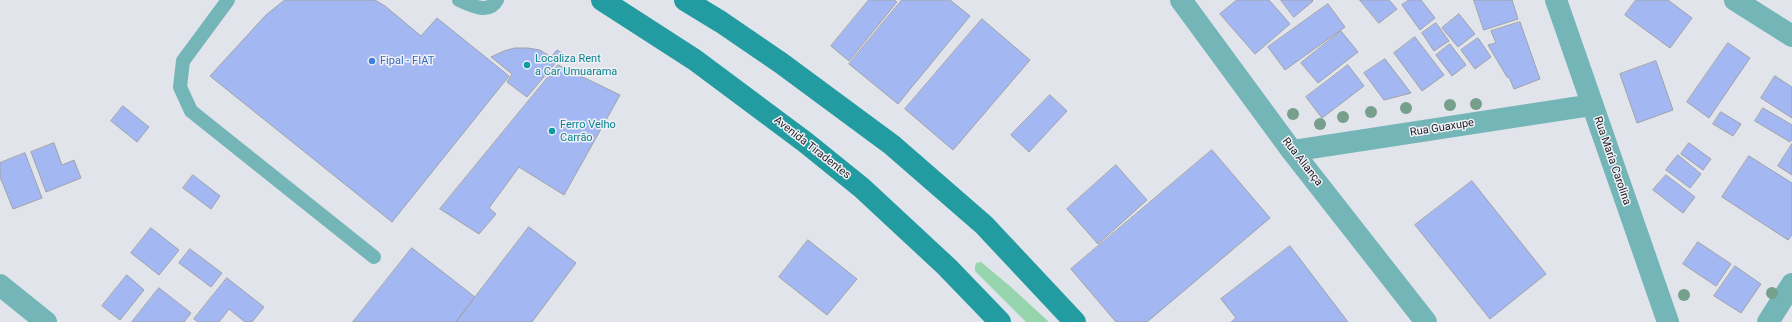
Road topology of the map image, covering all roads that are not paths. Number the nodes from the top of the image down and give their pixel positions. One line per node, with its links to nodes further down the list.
1 (228, 0): 12 (lane)
2 (459, 0): 3 (lane)
3 (497, 0)
4 (685, 0): 17 (main road)
5 (1556, 0): 10 (street, Rua Maria Carolina)
6 (1735, 0): 9 (street)
7 (609, 2): 16 (main road, Avenida Tiradentes)
8 (1188, 2): 11 (street, Rua Aliança)
9 (1792, 36)
10 (1592, 105): 11 (street, Rua Guaxupe); 19 (street, Rua Maria Carolina)
11 (1292, 150): 18 (street, Rua Aliança)
12 (374, 257)
13 (1792, 284): 20 (street)
14 (0, 285): 15 (street)
15 (46, 322)
16 (1000, 322)
17 (1075, 322)
18 (1426, 322)
19 (1668, 322)
20 (1768, 322)

